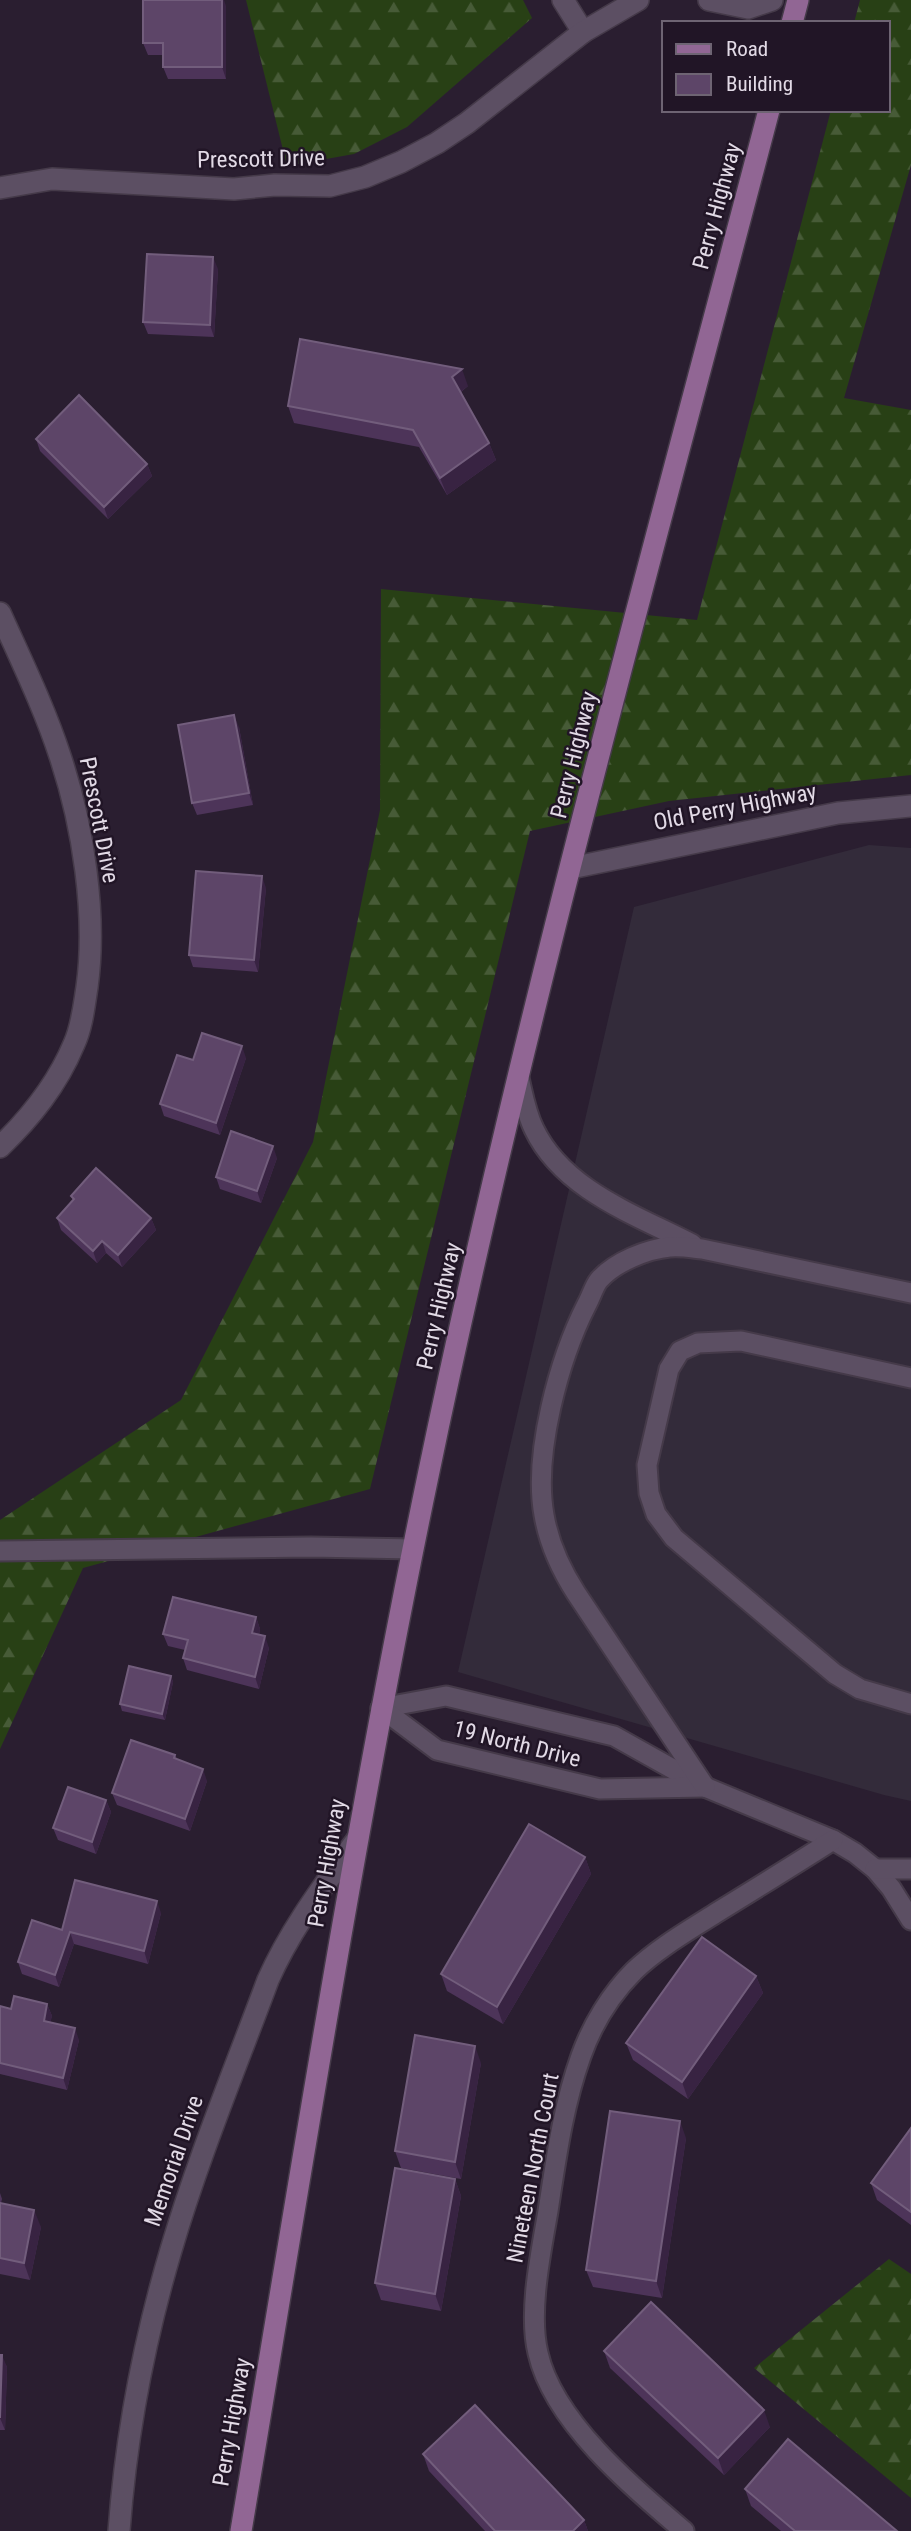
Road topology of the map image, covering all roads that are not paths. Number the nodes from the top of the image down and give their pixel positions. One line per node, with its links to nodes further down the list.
1 (563, 0): 7 (street)
2 (638, 0): 7 (street, Prescott Drive)
3 (709, 0): 4 (street)
4 (772, 0)
5 (794, 1): 6 (main road)
6 (792, 21)
7 (583, 32): 9 (street, Prescott Drive)
8 (768, 112): 12 (main road, Perry Highway)
9 (0, 188)
10 (0, 613): 14 (street, Prescott Drive)
11 (911, 806): 12 (street, Old Perry Highway)
12 (571, 868): 13 (main road, Perry Highway)
13 (519, 1078): 15 (lane); 18 (main road, Perry Highway)
14 (0, 1147)
15 (702, 1249): 16 (lane); 22 (lane)
16 (911, 1293)
17 (911, 1378): 20 (lane)
18 (413, 1549): 19 (lane); 21 (main road, Perry Highway)
19 (0, 1551)
20 (911, 1704)
21 (381, 1708): 22 (lane, 19 North Drive); 22 (lane, 19 North Drive); 23 (main road, Perry Highway)
22 (705, 1787): 24 (lane, 19 North Drive)
23 (358, 1838): 28 (street, Memorial Drive); 29 (main road, Perry Highway)
24 (833, 1840): 25 (lane, 19 North Drive); 30 (lane, Nineteen North Court)
25 (875, 1869): 26 (lane); 27 (lane, 19 North Drive)
26 (911, 1869)
27 (911, 1920)
28 (119, 2531)
29 (240, 2531)
30 (684, 2531)

